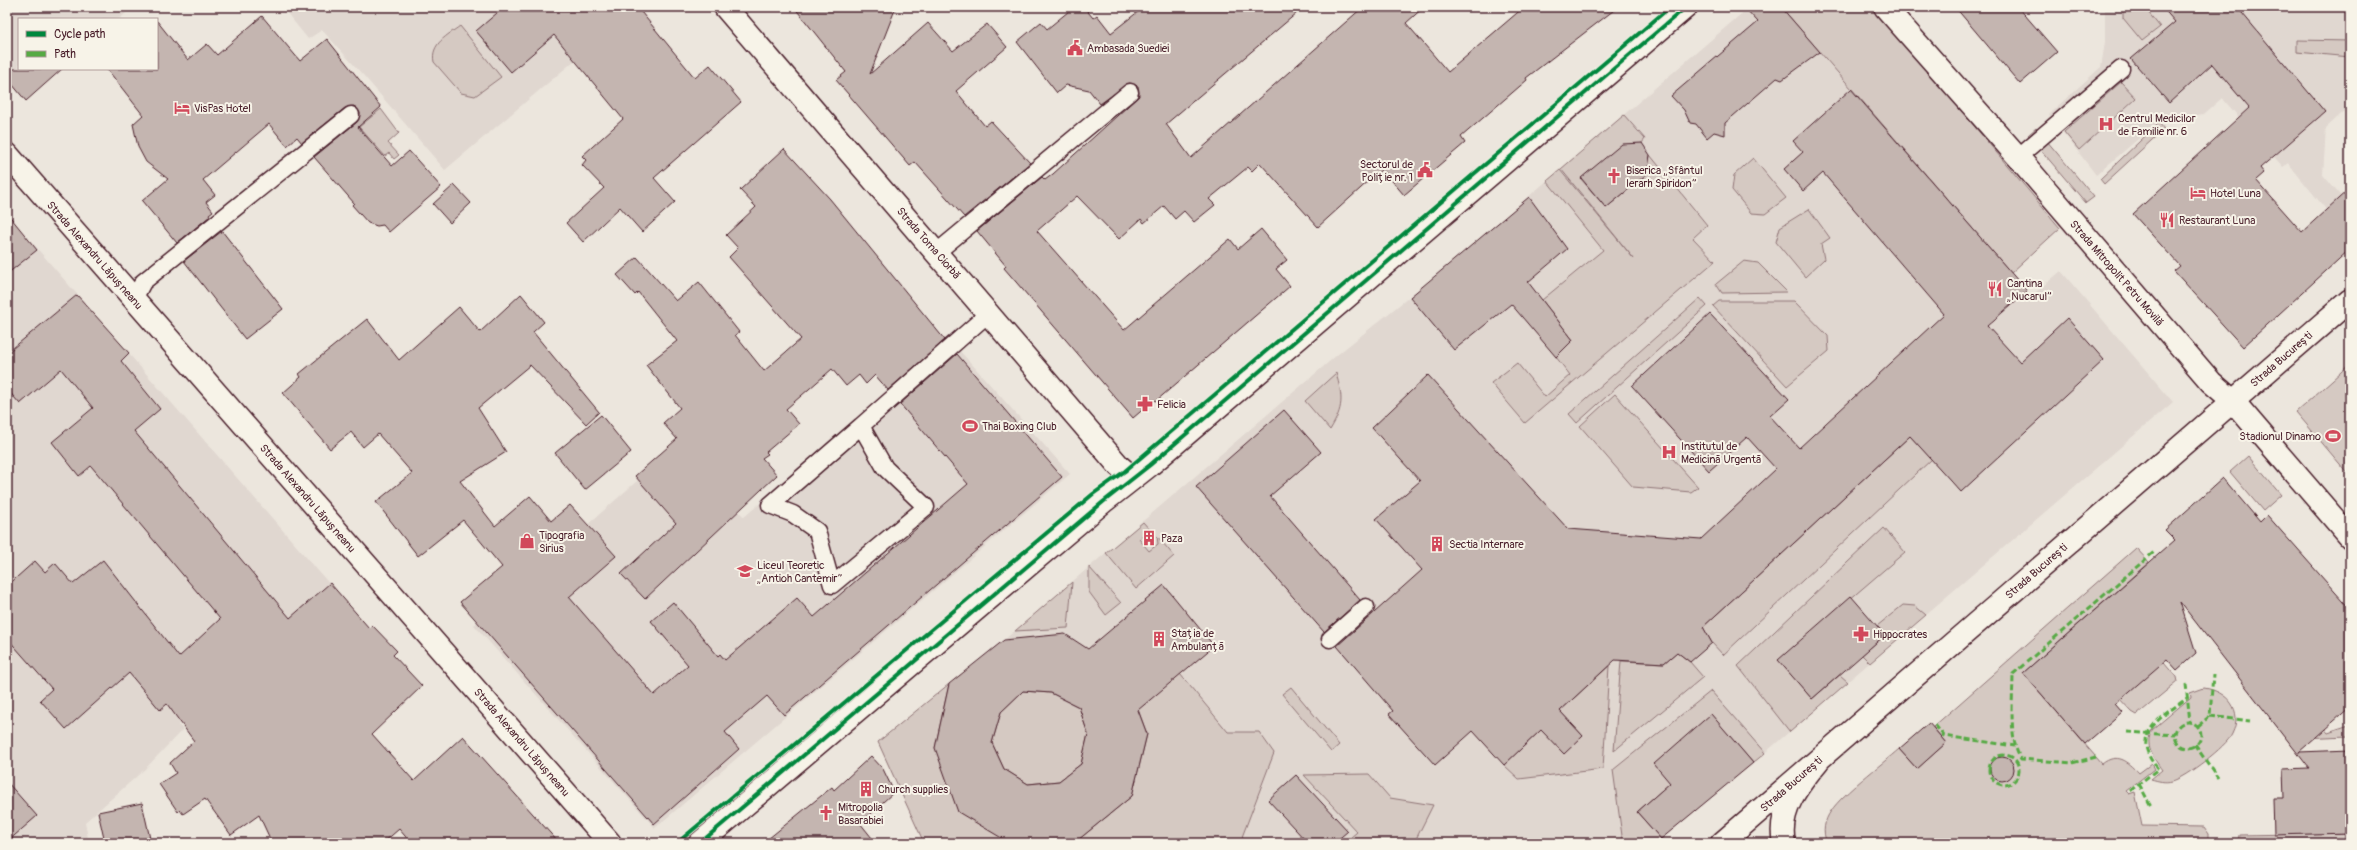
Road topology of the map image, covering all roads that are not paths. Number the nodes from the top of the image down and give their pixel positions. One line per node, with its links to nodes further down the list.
1 (725, 7): 9 (street, Strada Toma Ciorbă)
2 (1686, 7): 15 (street)
3 (1885, 7): 8 (street, Strada Mitropolit Petru Movilă)
4 (2120, 69): 8 (lane)
5 (1130, 92): 9 (lane)
6 (351, 115): 10 (lane)
7 (7, 154): 10 (street, Strada Alexandru Lăpușneanu)
8 (2018, 157): 13 (street, Strada Mitropolit Petru Movilă)
9 (937, 252): 12 (street, Strada Toma Ciorbă)
10 (134, 299): 20 (street, Strada Alexandru Lăpușneanu)
11 (2350, 300): 13 (street, Strada București)
12 (989, 313): 14 (lane); 15 (street, Strada Toma Ciorbă)
13 (2233, 401): 16 (street, Strada Mitropolit Petru Movilă); 19 (street, Strada București)
14 (861, 426): 14 (lane)
15 (1133, 478): 21 (street)
16 (2350, 537)
17 (1366, 607): 18 (lane)
18 (1330, 639)
19 (1818, 761): 22 (street, Strada București); 23 (street)
20 (610, 843)
21 (700, 843)
22 (1722, 843)
23 (1784, 843)

